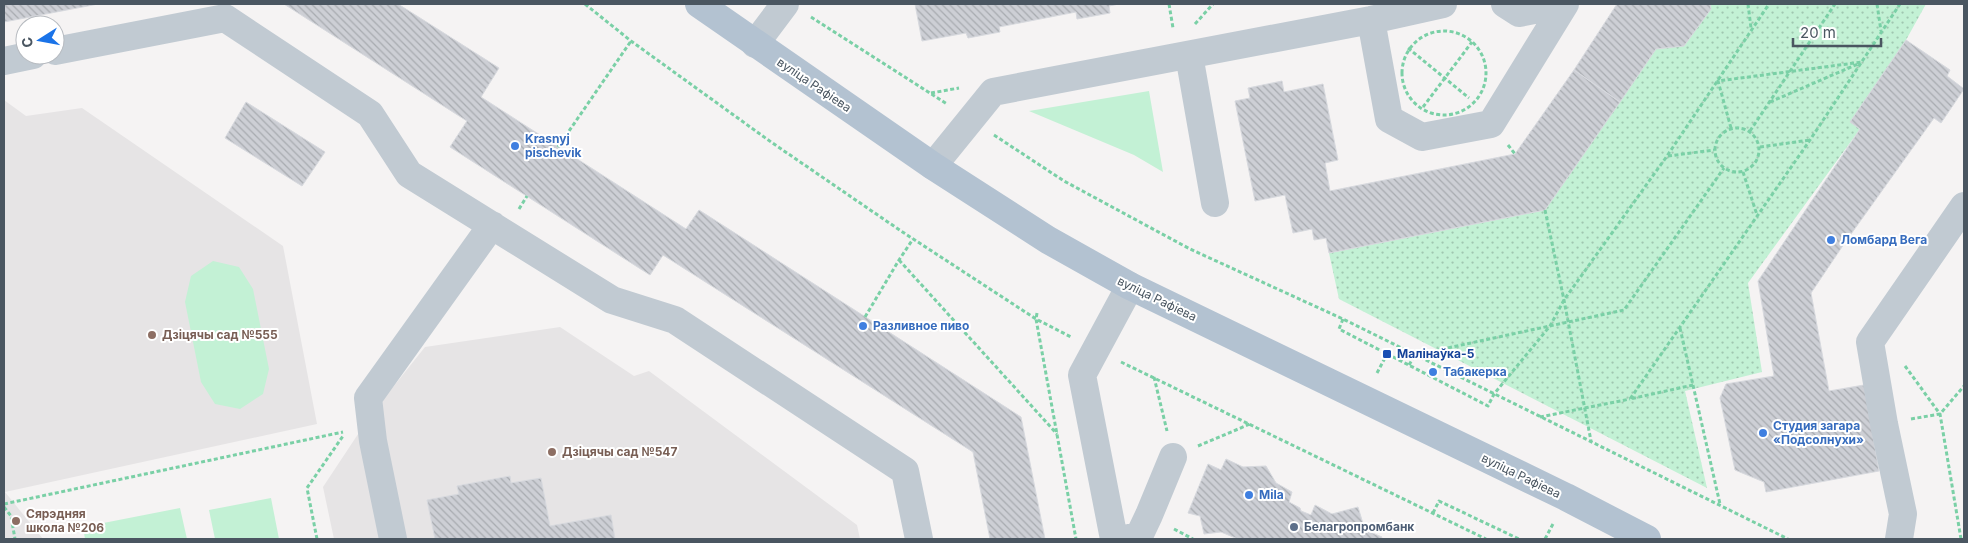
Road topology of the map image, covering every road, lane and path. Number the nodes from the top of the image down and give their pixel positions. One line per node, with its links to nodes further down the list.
1 (585, 4): 16 (path)
2 (699, 4): 18 (main road, вуліца Рафіева)
3 (1169, 4): 19 (path)
4 (1443, 4): 13 (lane)
5 (1505, 4): 6 (lane)
6 (1565, 4): 13 (lane)
7 (1748, 4): 14 (path)
8 (1769, 4): 14 (path)
9 (1835, 4): 23 (path)
10 (1876, 4): 15 (path)
11 (1900, 4): 15 (path)
12 (796, 9): 18 (lane); 29 (path)
13 (1371, 20): 19 (lane); 21 (path)
14 (1752, 29): 25 (path)
15 (1881, 32): 22 (path)
16 (631, 40): 33 (path); 45 (path)
17 (1472, 42): 21 (path); 24 (path); 27 (path)
18 (755, 44): 37 (main road, вуліца Рафіева)
19 (1182, 46): 29 (lane); 40 (lane)
20 (65, 49): 44 (lane)
21 (1409, 50): 24 (path); 28 (path)
22 (1863, 62): 23 (path); 26 (path); 32 (path)
23 (1791, 70): 25 (path); 26 (path)
24 (1444, 78): 27 (path); 28 (path)
25 (1718, 81): 30 (path); 36 (path)
26 (1770, 102): 31 (path)
27 (1475, 103): 28 (path)
28 (1421, 109)
29 (970, 119): 37 (lane); 52 (path)
30 (1731, 128): 31 (path); 35 (path)
31 (1750, 131): 34 (path)
32 (1810, 140): 34 (path); 43 (path)
33 (558, 147)
34 (1760, 147): 39 (path)
35 (1714, 150): 36 (path); 38 (path)
36 (1667, 156): 48 (path)
37 (933, 166): 47 (main road, вуліца Рафіева)
38 (1724, 168): 39 (path); 53 (path)
39 (1743, 172): 43 (path)
40 (1215, 203)
41 (1964, 206): 58 (lane)
42 (1545, 210): 48 (path)
43 (1757, 215): 55 (path)
44 (492, 225): 77 (lane); 78 (lane)
45 (913, 239): 46 (path); 51 (path)
46 (899, 260): 50 (path); 69 (path)
47 (1130, 286): 56 (lane); 84 (main road, вуліца Рафіева)
48 (1564, 300): 53 (path); 54 (path)
49 (1037, 313): 51 (path)
50 (865, 317)
51 (1036, 319): 56 (path); 69 (path)
52 (1343, 319): 57 (path); 59 (path)
53 (1568, 322): 54 (path); 65 (path)
54 (1550, 326): 57 (path); 63 (path)
55 (1680, 327): 61 (path); 64 (path)
56 (1097, 350): 60 (path); 80 (lane)
57 (1415, 355): 59 (path); 63 (path)
58 (1874, 361): 66 (path); 86 (lane)
59 (1409, 365): 63 (path)
60 (1154, 377): 68 (path); 71 (path)
61 (1693, 385): 64 (path); 73 (path)
62 (1964, 386): 66 (path)
63 (1494, 394): 67 (path)
64 (1630, 399): 65 (path)
65 (1584, 408): 67 (path); 70 (path)
66 (1940, 414): 87 (path)
67 (1539, 417): 70 (path)
68 (1250, 424): 71 (path); 74 (path)
69 (1057, 434): 79 (path)
70 (1591, 441): 73 (path)
71 (1173, 457): 81 (lane)
72 (4, 505): 75 (path); 76 (path)
73 (1720, 505): 85 (path)
74 (1433, 513): 82 (path); 83 (path)
75 (15, 539)
76 (317, 539)
77 (393, 539)
78 (919, 539)
79 (1076, 539)
80 (1114, 539)
81 (1127, 539)
82 (1486, 539)
83 (1519, 539)
84 (1647, 539)
85 (1788, 539)
86 (1899, 539)
87 (1961, 539)

